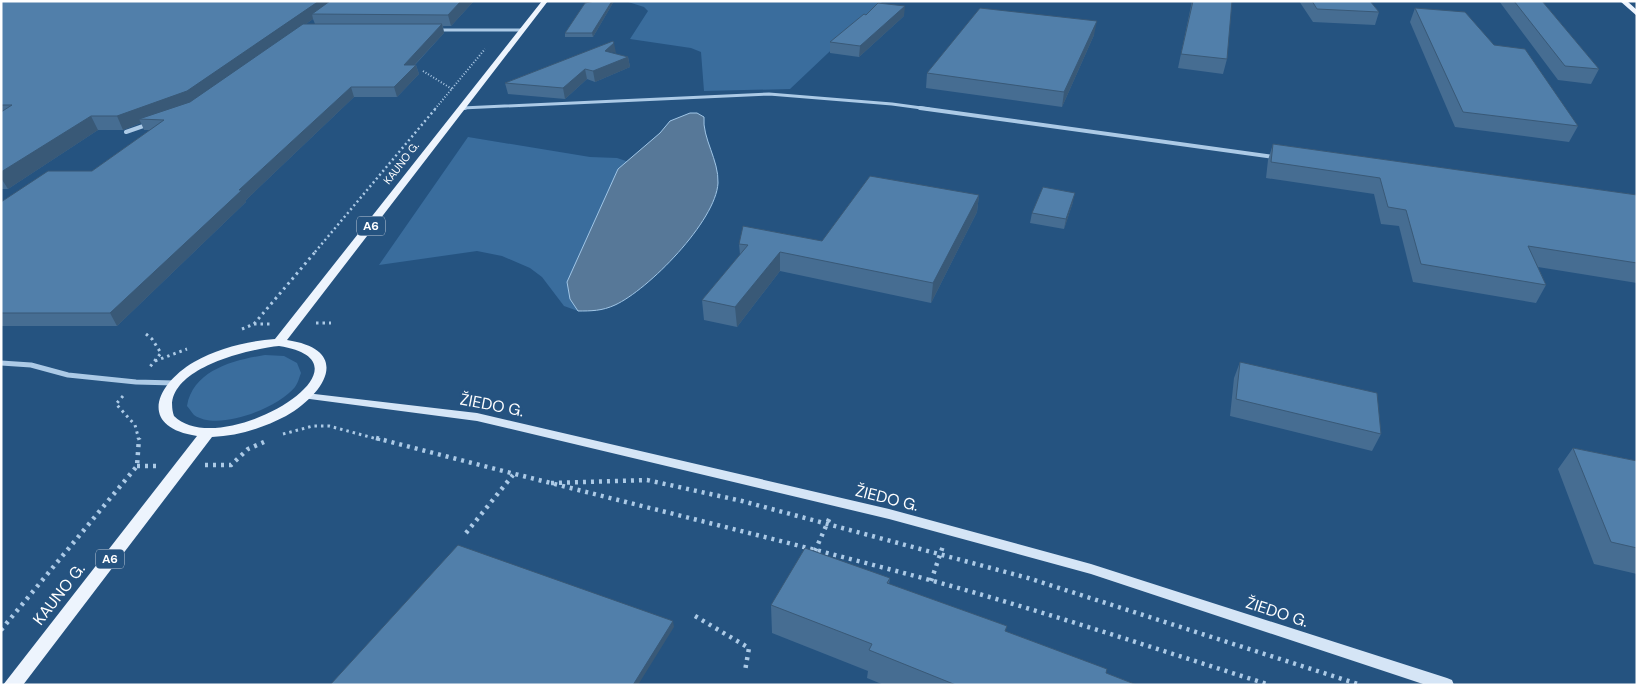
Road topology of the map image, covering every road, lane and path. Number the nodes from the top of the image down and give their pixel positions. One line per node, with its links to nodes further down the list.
1 (545, 1): 6 (main road, KAUNO G. / A6)
2 (1623, 1): 3 (main road)
3 (1637, 14)
4 (432, 30): 5 (street)
5 (500, 30): 6 (street); 8 (path)
6 (522, 30): 9 (main road, KAUNO G. / A6)
7 (423, 71): 8 (path)
8 (452, 89): 13 (path)
9 (462, 108): 12 (street); 15 (main road, KAUNO G. / A6)
10 (154, 122): 11 (street)
11 (126, 132)
12 (1284, 158)
13 (254, 324)
14 (146, 334): 16 (path)
15 (279, 342): 18 (main road); 19 (main road)
16 (155, 361)
17 (1, 363): 18 (street)
18 (176, 383): 21 (main road)
19 (306, 396): 21 (main road); 27 (street, ŽIEDO G.)
20 (116, 404): 35 (path)
21 (208, 432): 37 (main road, KAUNO G. / A6)
22 (277, 436): 25 (path)
23 (270, 439): 24 (path)
24 (232, 465)
25 (513, 475): 26 (path); 30 (path)
26 (545, 483): 28 (path); 31 (path)
27 (836, 502): 28 (path); 29 (street, ŽIEDO G.)
28 (827, 524): 31 (path); 32 (path)
29 (948, 530): 32 (path); 40 (street, ŽIEDO G.)
30 (466, 533)
31 (815, 551): 33 (path)
32 (940, 554): 33 (path); 39 (path)
33 (931, 581): 38 (path)
34 (695, 616): 36 (path)
35 (1, 630)
36 (745, 671)
37 (12, 685)
38 (1270, 685)
39 (1361, 685)
40 (1448, 685)

